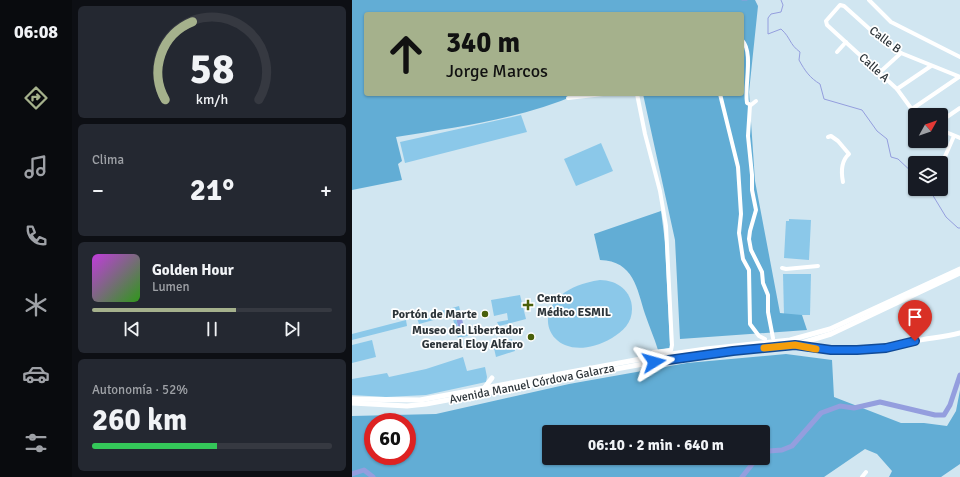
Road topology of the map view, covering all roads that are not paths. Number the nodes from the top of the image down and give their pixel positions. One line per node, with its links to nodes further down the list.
1 (868, 0): 7 (street)
2 (827, 25): 3 (street, Calle A); 6 (street, Calle B)
3 (846, 42): 5 (street); 9 (street, Calle A)
4 (744, 44): 19 (street)
5 (837, 52)
6 (901, 53): 8 (street, Calle B); 9 (street)
7 (960, 57)
8 (931, 66): 10 (street, Calle B); 13 (street)
9 (879, 72): 13 (street, Calle A)
10 (949, 73): 11 (street, Calle B); 12 (street)
11 (959, 77): 12 (street)
12 (952, 82): 21 (street)
13 (897, 89): 20 (street, Calle A)
14 (586, 96): 17 (street)
15 (637, 96): 39 (street)
16 (720, 96): 37 (street)
17 (568, 98)
18 (756, 101): 19 (street)
19 (750, 105): 36 (street)
20 (911, 108)
21 (913, 108)
22 (960, 108): 23 (street)
23 (948, 117)
24 (948, 133): 25 (street)
25 (954, 136): 27 (street); 28 (street)
26 (828, 137): 29 (street)
27 (960, 138)
28 (945, 156)
29 (843, 182)
30 (818, 266): 31 (street)
31 (782, 268)
32 (960, 269): 34 (main road, Avenida Manuel Córdova Galarza)
33 (960, 273): 34 (main road, Avenida Manuel Córdova Galarza)
34 (905, 296): 38 (main road, Avenida Manuel Córdova Galarza); 42 (main road, Avenida Manuel Córdova Galarza)
35 (960, 332): 38 (main road)
36 (773, 338)
37 (765, 339)
38 (795, 345): 45 (main road, Avenida Manuel Córdova Galarza)
39 (653, 352)
40 (492, 378): 43 (main road)
41 (498, 378): 42 (main road)
42 (506, 383): 43 (main road, Avenida Manuel Córdova Galarza)
43 (484, 387): 44 (main road, Avenida Manuel Córdova Galarza)
44 (352, 399)
45 (352, 403)
46 (866, 472): 47 (street)
47 (862, 477)

